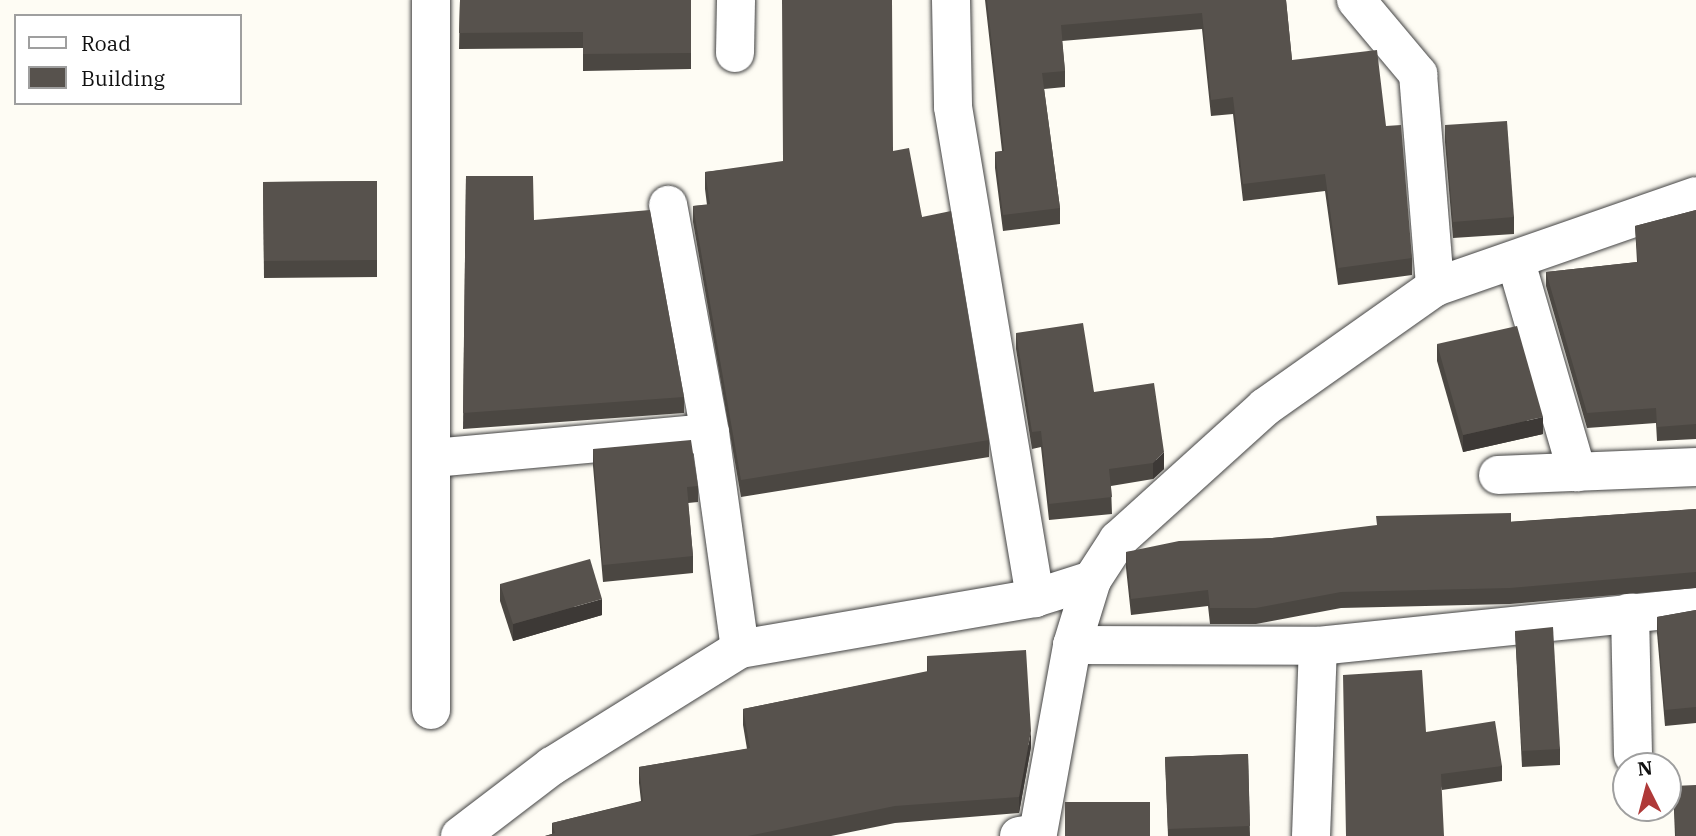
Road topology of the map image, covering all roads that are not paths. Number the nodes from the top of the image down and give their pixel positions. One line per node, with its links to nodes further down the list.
1 (431, 0): 11 (street)
2 (737, 0): 5 (street)
3 (951, 0): 16 (street)
4 (1356, 0): 9 (street)
5 (735, 53)
6 (1696, 196): 8 (street)
7 (668, 205): 10 (street)
8 (1516, 262): 9 (street); 13 (street)
9 (1435, 287): 15 (street)
10 (710, 433): 11 (street); 21 (street)
11 (433, 458): 22 (street)
12 (1696, 467): 13 (street)
13 (1577, 472): 14 (street)
14 (1499, 475)
15 (1092, 580): 16 (street); 19 (street)
16 (1035, 598): 21 (street)
17 (1696, 607): 18 (street)
18 (1630, 612): 20 (street); 23 (street)
19 (1072, 645): 20 (street); 24 (street)
20 (1318, 646): 26 (street)
21 (740, 649): 25 (street)
22 (431, 710)
23 (1633, 752)
24 (1031, 835)
25 (460, 836)
26 (1311, 836)

